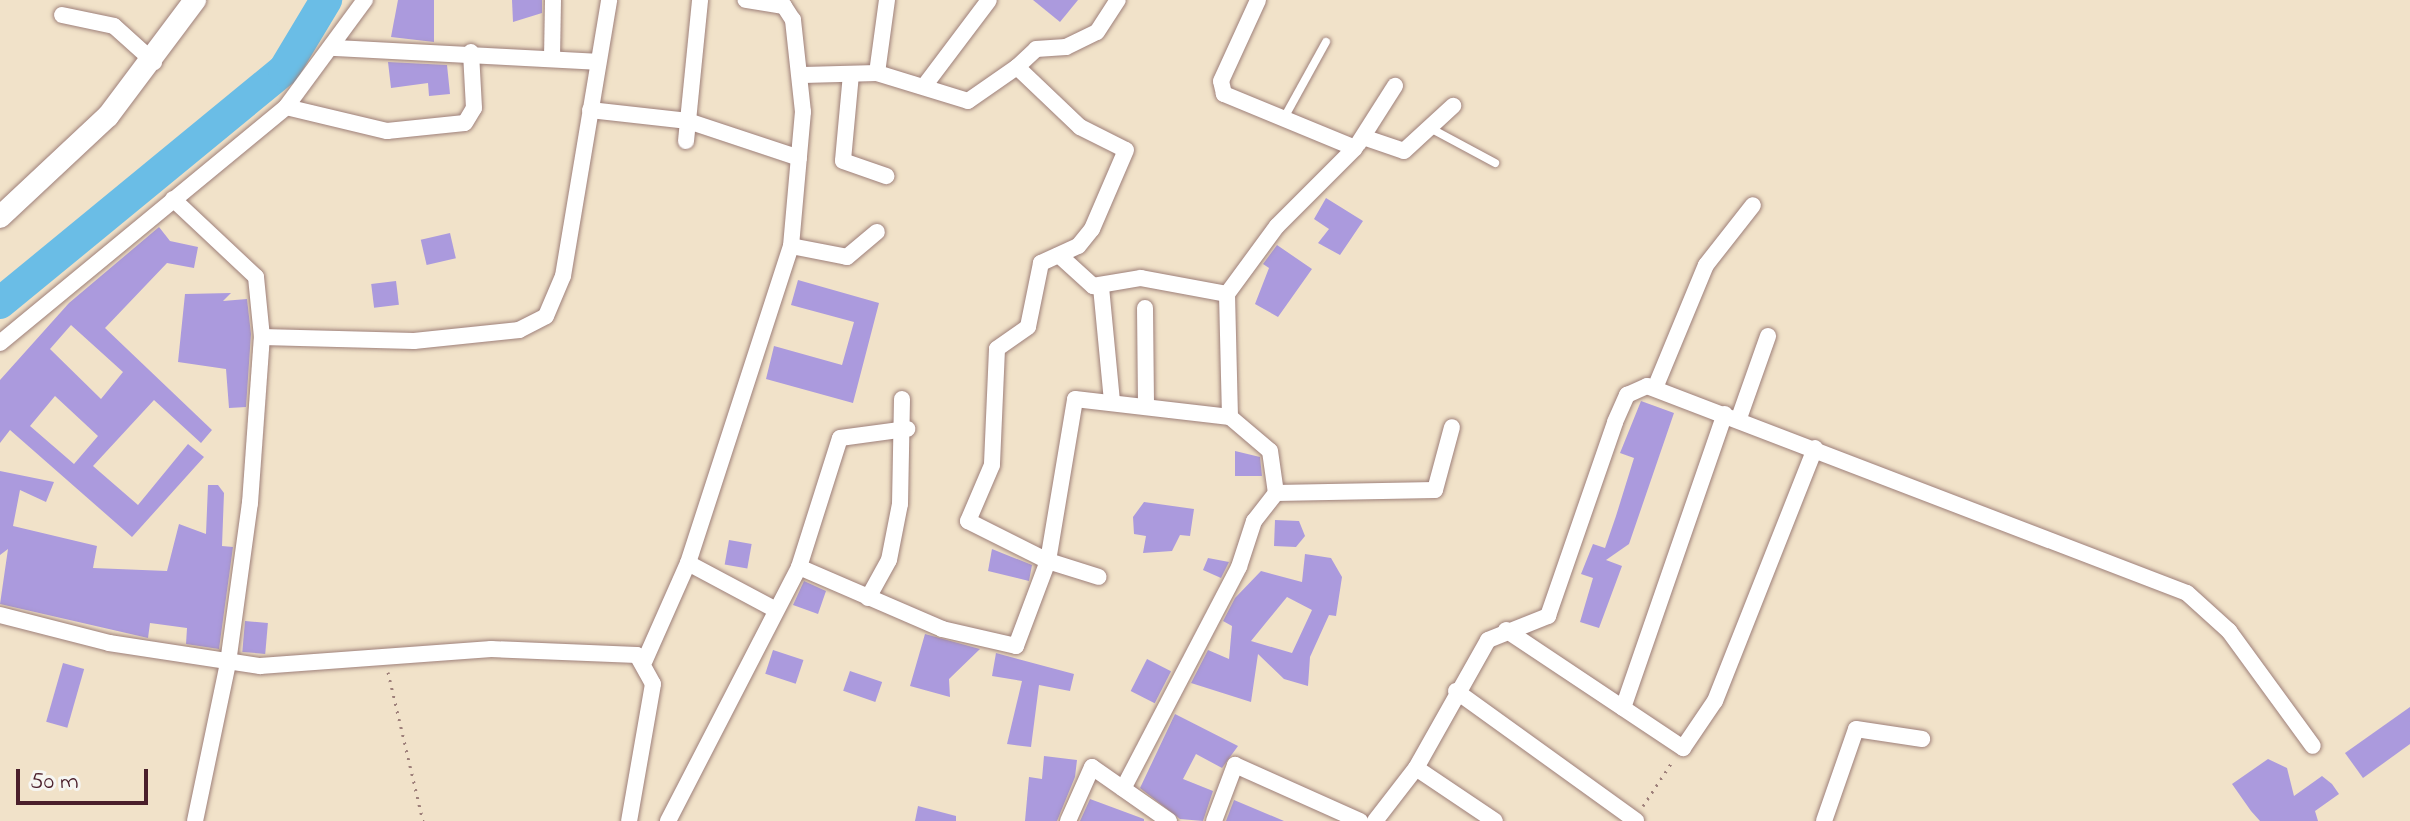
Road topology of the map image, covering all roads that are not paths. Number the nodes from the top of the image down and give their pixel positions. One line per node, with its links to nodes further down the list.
1 (195, 0): 16 (street)
2 (365, 0): 13 (street)
3 (553, 0): 15 (street)
4 (609, 0): 17 (street)
5 (700, 0): 28 (street)
6 (745, 0): 21 (street)
7 (887, 0): 19 (street)
8 (989, 0): 23 (street)
9 (1118, 0): 18 (street)
10 (1258, 0): 27 (street)
11 (62, 15): 16 (street)
12 (1326, 42): 27 (lane)
13 (334, 48): 14 (street); 25 (street)
14 (471, 52): 15 (street); 25 (street)
15 (552, 58): 17 (street)
16 (154, 62): 37 (street)
17 (598, 62): 26 (street)
18 (1017, 67): 23 (street); 40 (street)
19 (877, 73): 20 (street); 23 (street)
20 (851, 74): 21 (street); 34 (street)
21 (803, 75): 32 (street)
22 (1395, 86): 31 (street)
23 (931, 87)
24 (1453, 106): 29 (street)
25 (286, 107): 35 (street)
26 (590, 110): 28 (street); 45 (street)
27 (1284, 119): 31 (street)
28 (688, 121): 30 (street); 32 (street)
29 (1427, 124): 31 (street); 33 (lane)
30 (686, 141)
31 (1359, 142): 42 (street)
32 (799, 158): 39 (street)
33 (1495, 163)
34 (886, 176)
35 (173, 199): 45 (street); 46 (street)
36 (1753, 205): 47 (street)
37 (0, 217)
38 (877, 232): 39 (street)
39 (791, 246): 58 (street)
40 (1060, 256): 41 (street); 57 (street)
41 (1101, 287): 42 (street); 49 (street)
42 (1227, 294): 52 (street)
43 (1145, 308): 50 (street)
44 (1768, 336): 51 (street)
45 (262, 337): 66 (street)
46 (0, 343)
47 (1655, 388): 51 (street); 64 (street)
48 (902, 399): 54 (street)
49 (1112, 402): 50 (street); 57 (street)
50 (1146, 405): 52 (street)
51 (1732, 416): 55 (street); 68 (street)
52 (1230, 417): 56 (street)
53 (1452, 427): 56 (street)
54 (907, 429): 59 (street); 61 (street)
55 (1815, 448): 68 (street); 70 (street)
56 (1276, 493): 72 (street)
57 (1048, 561): 60 (street); 61 (street)
58 (688, 563): 62 (street); 65 (street)
59 (799, 567): 61 (street); 62 (street)
60 (1099, 577)
61 (868, 598)
62 (774, 609): 77 (street)
63 (0, 615): 66 (street)
64 (1506, 630): 67 (street); 68 (street)
65 (645, 660): 66 (street); 76 (street)
66 (228, 663): 75 (street)
67 (1456, 691): 71 (street); 74 (street)
68 (1623, 708)
69 (1922, 739): 83 (street)
70 (2313, 746)
71 (1416, 768): 81 (street); 82 (street)
72 (1123, 789): 78 (street); 79 (street)
73 (1355, 817): 80 (street)
74 (1635, 820)
75 (195, 821)
76 (629, 821)
77 (668, 821)
78 (1068, 821)
79 (1169, 821)
80 (1214, 821)
81 (1375, 821)
82 (1495, 821)
83 (1824, 821)

